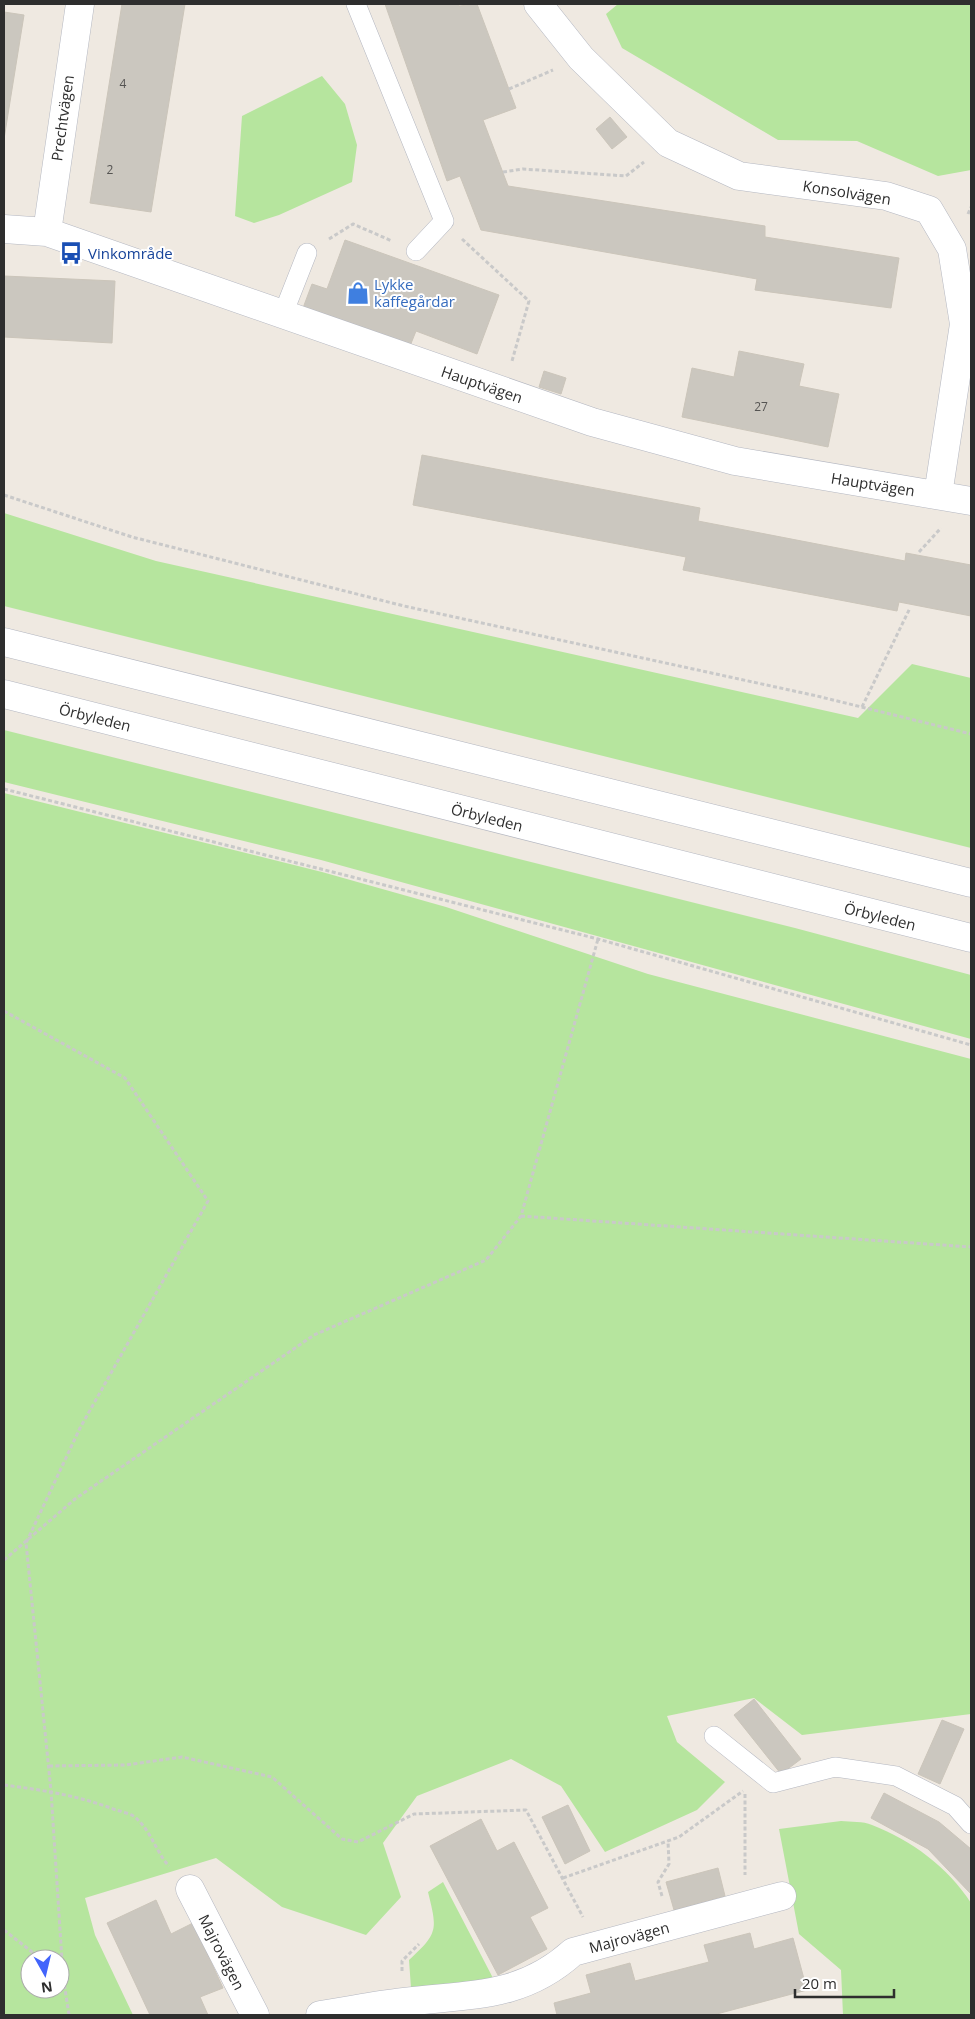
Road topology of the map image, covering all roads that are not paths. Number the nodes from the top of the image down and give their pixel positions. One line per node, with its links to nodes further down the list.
1 (80, 4): 5 (street, Prechtvägen)
2 (356, 4): 6 (lane)
3 (538, 4): 9 (street, Konsolvägen)
4 (4, 229): 5 (street, Hauptvägen)
5 (47, 232): 8 (street, Hauptvägen)
6 (416, 251)
7 (307, 253): 8 (lane)
8 (283, 314): 9 (street, Hauptvägen)
9 (938, 495): 10 (street, Hauptvägen)
10 (971, 501)
11 (4, 642): 13 (street)
12 (4, 694): 14 (street, Örbyleden)
13 (971, 883)
14 (971, 938)
15 (714, 1736): 16 (lane)
16 (971, 1824)
17 (190, 1889): 20 (street, Majrovägen)
18 (782, 1896): 19 (street, Majrovägen)
19 (486, 2004): 21 (street, Majrovägen)
20 (255, 2015)
21 (320, 2015)

